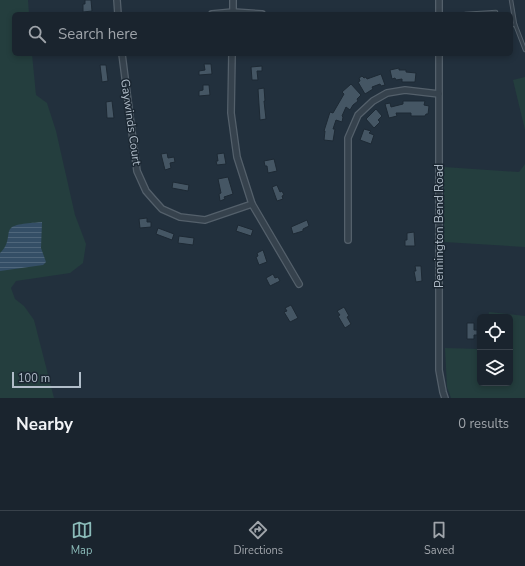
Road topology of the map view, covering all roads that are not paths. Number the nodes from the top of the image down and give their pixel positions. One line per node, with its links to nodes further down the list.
1 (117, 0): 5 (street)
2 (232, 0): 6 (street)
3 (439, 0): 7 (street)
4 (511, 0): 8 (lane)
5 (118, 12)
6 (233, 12)
7 (439, 12)
8 (515, 24): 9 (lane)
9 (525, 50)
10 (122, 56): 14 (street, Gaywinds Court)
11 (232, 56): 14 (street)
12 (439, 56): 13 (street, Pennington Bend Road)
13 (439, 94): 15 (street); 17 (street, Pennington Bend Road)
14 (252, 204): 16 (street)
15 (348, 240)
16 (299, 284)
17 (445, 398)

